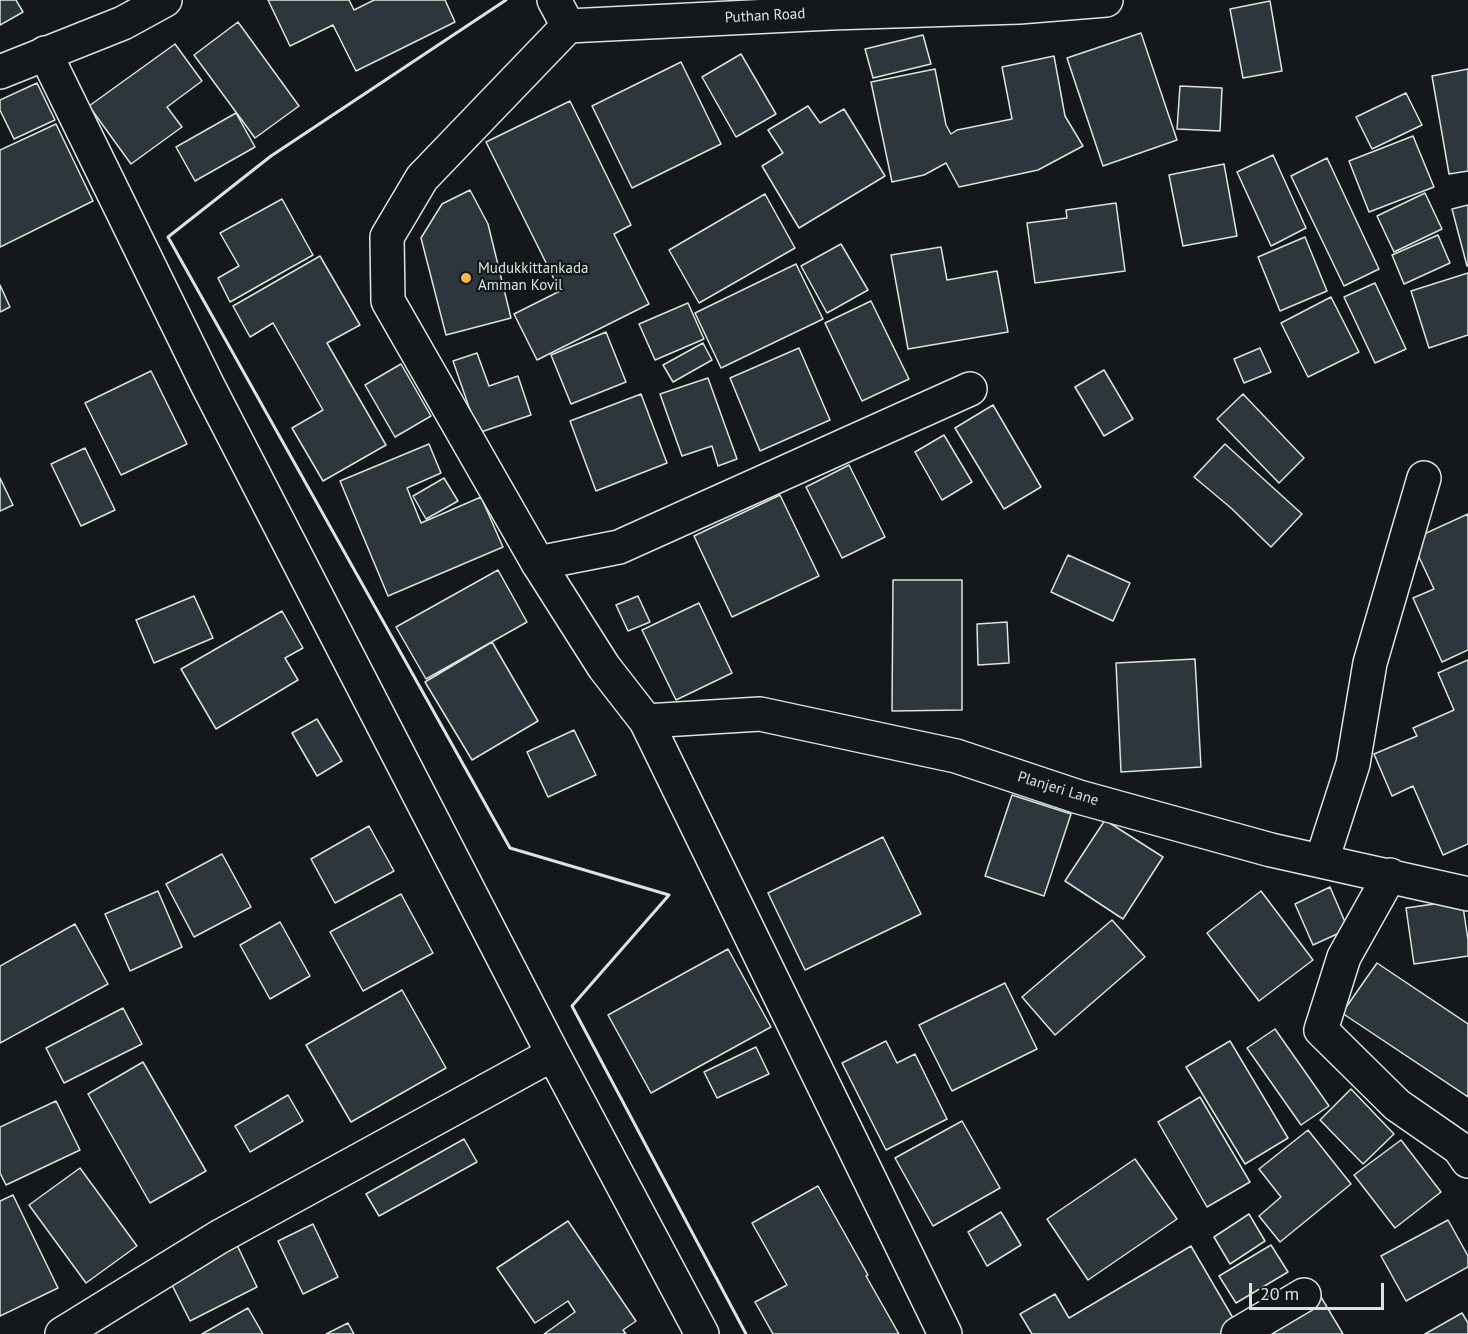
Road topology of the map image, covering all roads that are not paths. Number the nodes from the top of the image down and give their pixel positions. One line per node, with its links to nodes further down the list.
1 (165, 0): 5 (street)
2 (1106, 0): 3 (street, Puthan Road)
3 (1019, 4): 4 (street, Puthan Road)
4 (561, 13): 9 (street)
5 (45, 53): 6 (street); 14 (street)
6 (0, 72)
7 (970, 390): 9 (street)
8 (1424, 478): 11 (street)
9 (538, 563): 10 (street)
10 (646, 720): 11 (street, Planjeri Lane); 19 (street)
11 (1322, 860): 12 (street, Planjeri Lane)
12 (1390, 875): 13 (street, Planjeri Lane); 15 (street)
13 (1468, 894)
14 (553, 1054): 17 (street); 18 (street)
15 (1468, 1161)
16 (1304, 1295): 20 (street)
17 (62, 1334)
18 (702, 1334)
19 (945, 1334)
20 (1238, 1334)

